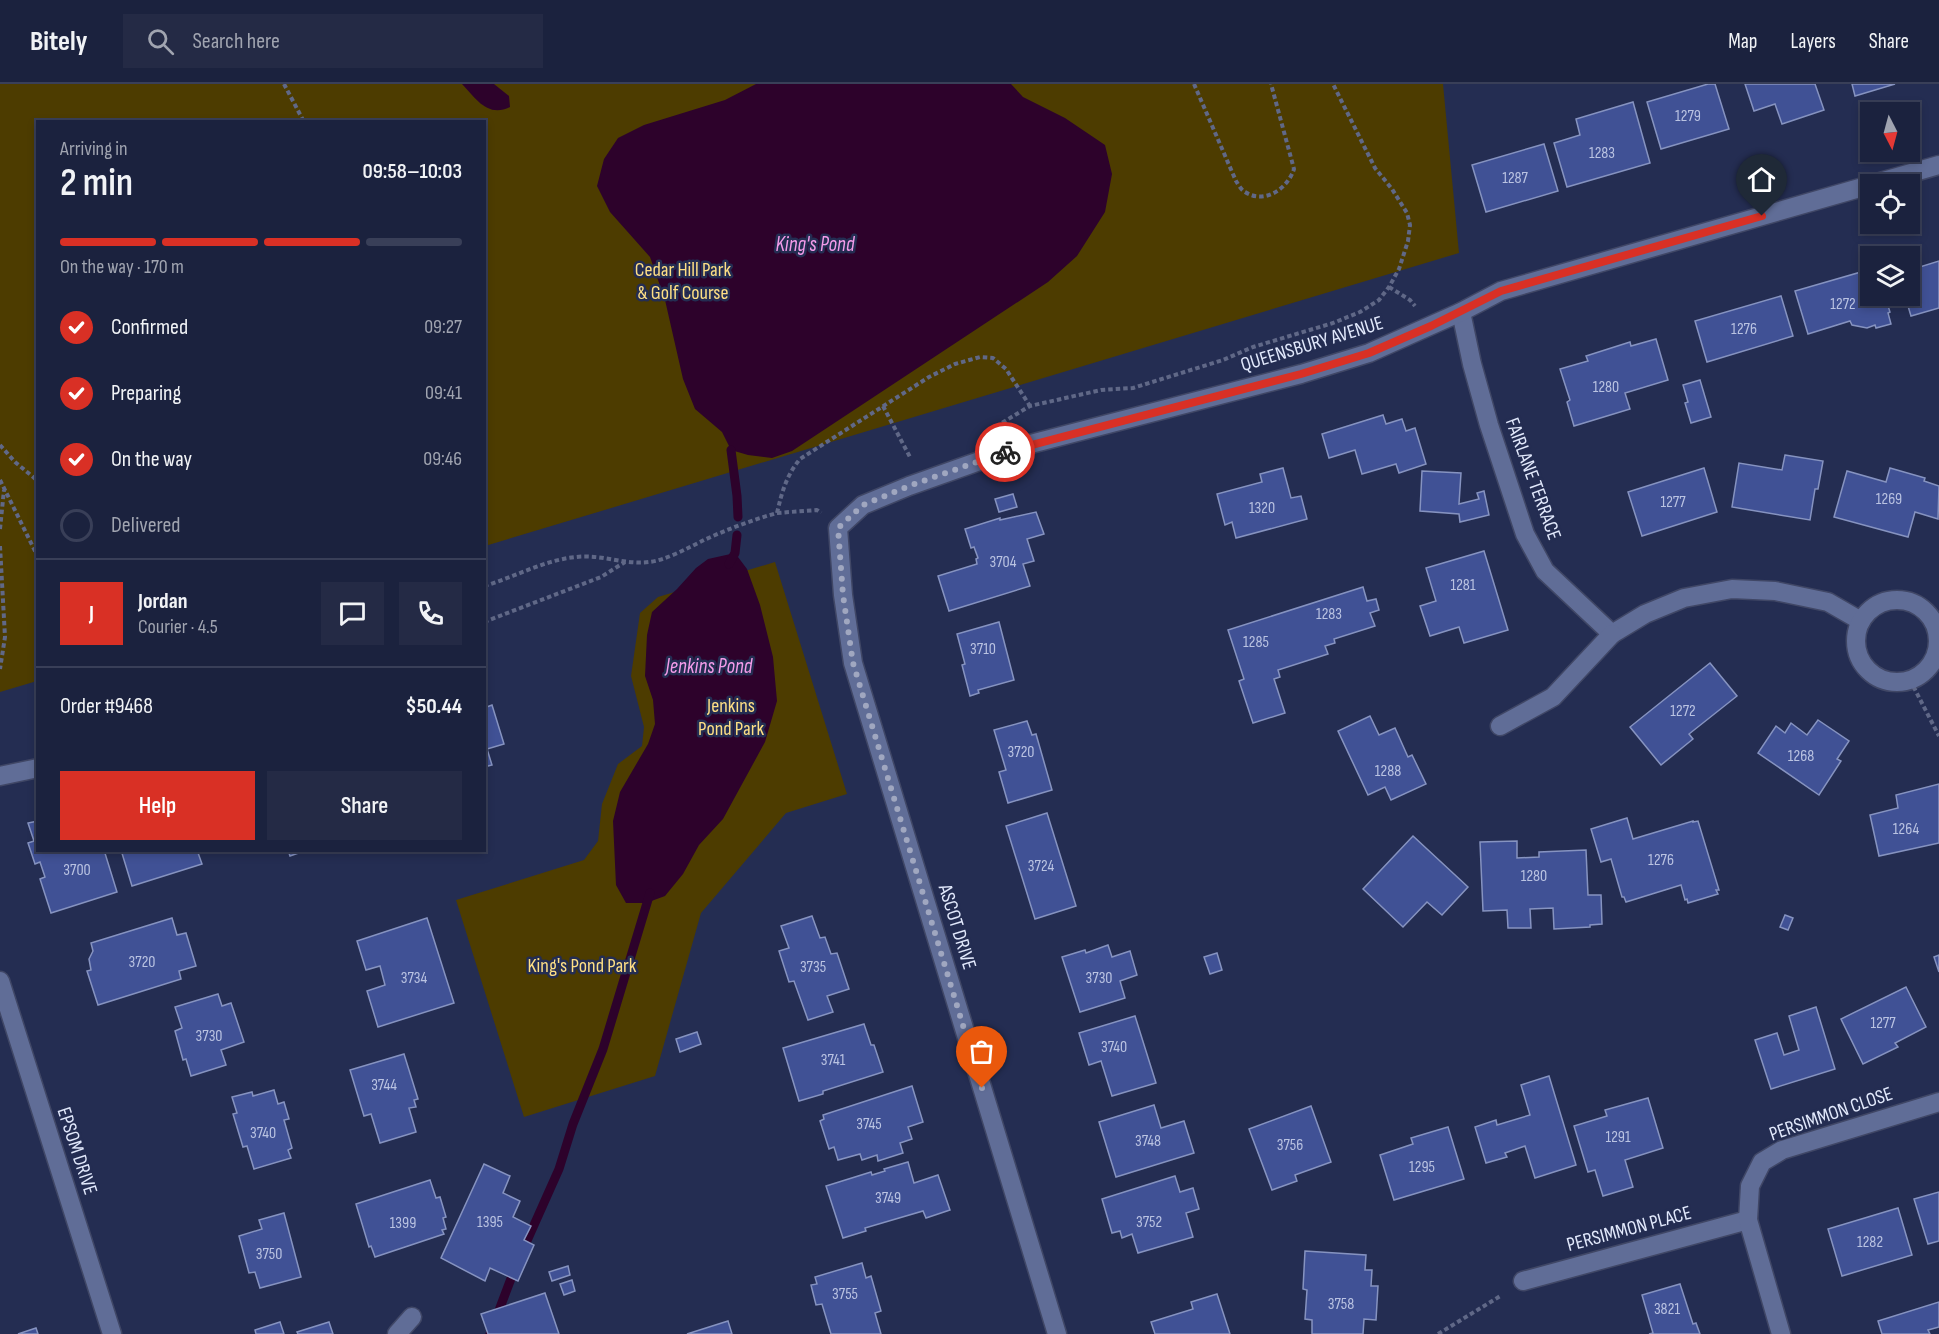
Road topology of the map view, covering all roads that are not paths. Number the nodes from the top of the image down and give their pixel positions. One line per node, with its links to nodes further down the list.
1 (1939, 165): 2 (street, QUEENSBURY AVENUE)
2 (1909, 174)
3 (1860, 188): 4 (street, QUEENSBURY AVENUE)
4 (1461, 312): 5 (street, QUEENSBURY AVENUE); 7 (street, FAIRLANE TERRACE)
5 (838, 528): 18 (street, ASCOT DRIVE)
6 (1861, 621): 6 (street); 7 (street)
7 (1611, 634): 8 (street)
8 (1500, 726)
9 (36, 768): 10 (street)
10 (0, 776)
11 (0, 981): 16 (street, EPSOM DRIVE)
12 (1939, 1102): 13 (street, PERSIMMON CLOSE)
13 (1748, 1220): 14 (street, PERSIMMON PLACE); 19 (street, PERSIMMON CLOSE)
14 (1523, 1281)
15 (412, 1317): 17 (street)
16 (112, 1334)
17 (397, 1334)
18 (1057, 1334)
19 (1781, 1334)

